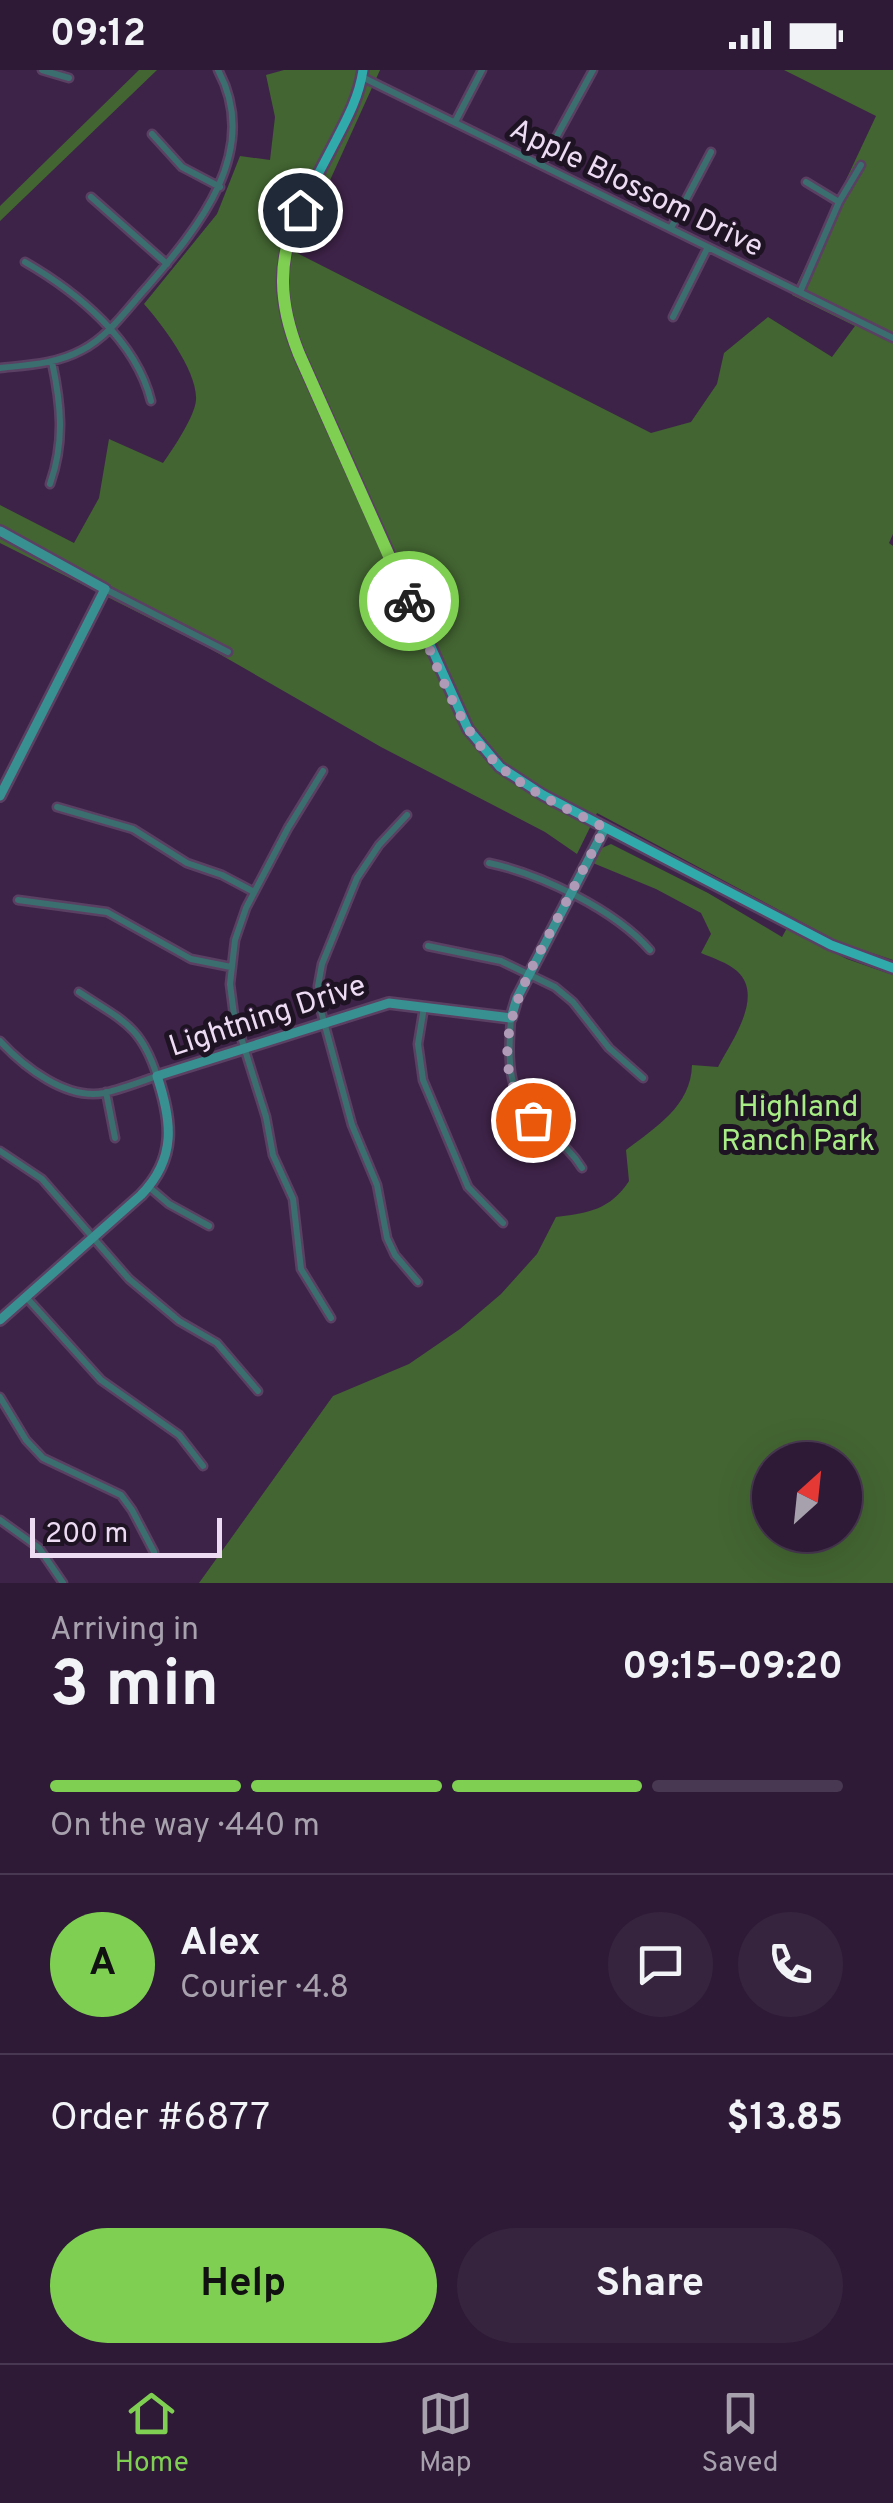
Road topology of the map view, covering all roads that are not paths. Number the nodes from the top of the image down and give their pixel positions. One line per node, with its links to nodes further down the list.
1 (42, 70): 6 (street)
2 (218, 70): 13 (street)
3 (482, 70): 7 (street)
4 (593, 70): 11 (street)
5 (362, 74): 7 (street, Apple Blossom Drive); 35 (main road)
6 (70, 78)
7 (455, 122): 11 (street, Apple Blossom Drive)
8 (152, 134): 13 (street)
9 (711, 152): 16 (street)
10 (861, 164): 15 (street)
11 (541, 165): 16 (street, Apple Blossom Drive)
12 (806, 182): 15 (street)
13 (220, 186): 19 (street)
14 (91, 198): 19 (street)
15 (838, 202): 20 (street)
16 (671, 228): 17 (street, Apple Blossom Drive)
17 (708, 247): 20 (street, Apple Blossom Drive); 21 (street)
18 (25, 262): 22 (street)
19 (167, 264): 22 (street)
20 (800, 292): 23 (street, Apple Blossom Drive)
21 (673, 317)
22 (109, 330): 24 (street); 26 (street)
23 (893, 338)
24 (52, 362): 25 (street); 27 (street)
25 (0, 368)
26 (151, 401)
27 (50, 484)
28 (0, 532): 29 (main road)
29 (105, 588): 30 (street); 32 (main road)
30 (228, 652)
31 (323, 771): 37 (street)
32 (0, 796)
33 (57, 807): 37 (street)
34 (407, 815): 48 (street)
35 (605, 828): 38 (main road); 43 (main road)
36 (489, 863): 38 (street)
37 (254, 892): 42 (street)
38 (570, 895): 41 (street); 44 (main road)
39 (18, 900): 42 (street)
40 (428, 946): 44 (street)
41 (650, 950)
42 (231, 966): 50 (street)
43 (893, 968)
44 (529, 973): 47 (main road); 52 (street)
45 (79, 992): 51 (street)
46 (424, 1006): 47 (main road, Lightning Drive); 48 (main road, Lightning Drive); 58 (street)
47 (511, 1018): 56 (street)
48 (324, 1022): 50 (main road, Lightning Drive); 61 (street)
49 (0, 1041): 53 (street)
50 (244, 1048): 51 (main road, Lightning Drive); 63 (street)
51 (157, 1076): 53 (street); 57 (main road)
52 (643, 1078)
53 (106, 1092): 54 (street)
54 (115, 1138)
55 (0, 1151): 60 (street)
56 (582, 1168)
57 (149, 1187): 59 (street); 60 (main road)
58 (503, 1223)
59 (209, 1226)
60 (92, 1238): 62 (main road); 65 (street)
61 (418, 1282)
62 (26, 1297): 64 (main road); 67 (street)
63 (331, 1318)
64 (0, 1320)
65 (258, 1391)
66 (0, 1397): 69 (street)
67 (203, 1466)
68 (0, 1520): 70 (street)
69 (154, 1552)
70 (63, 1583)

